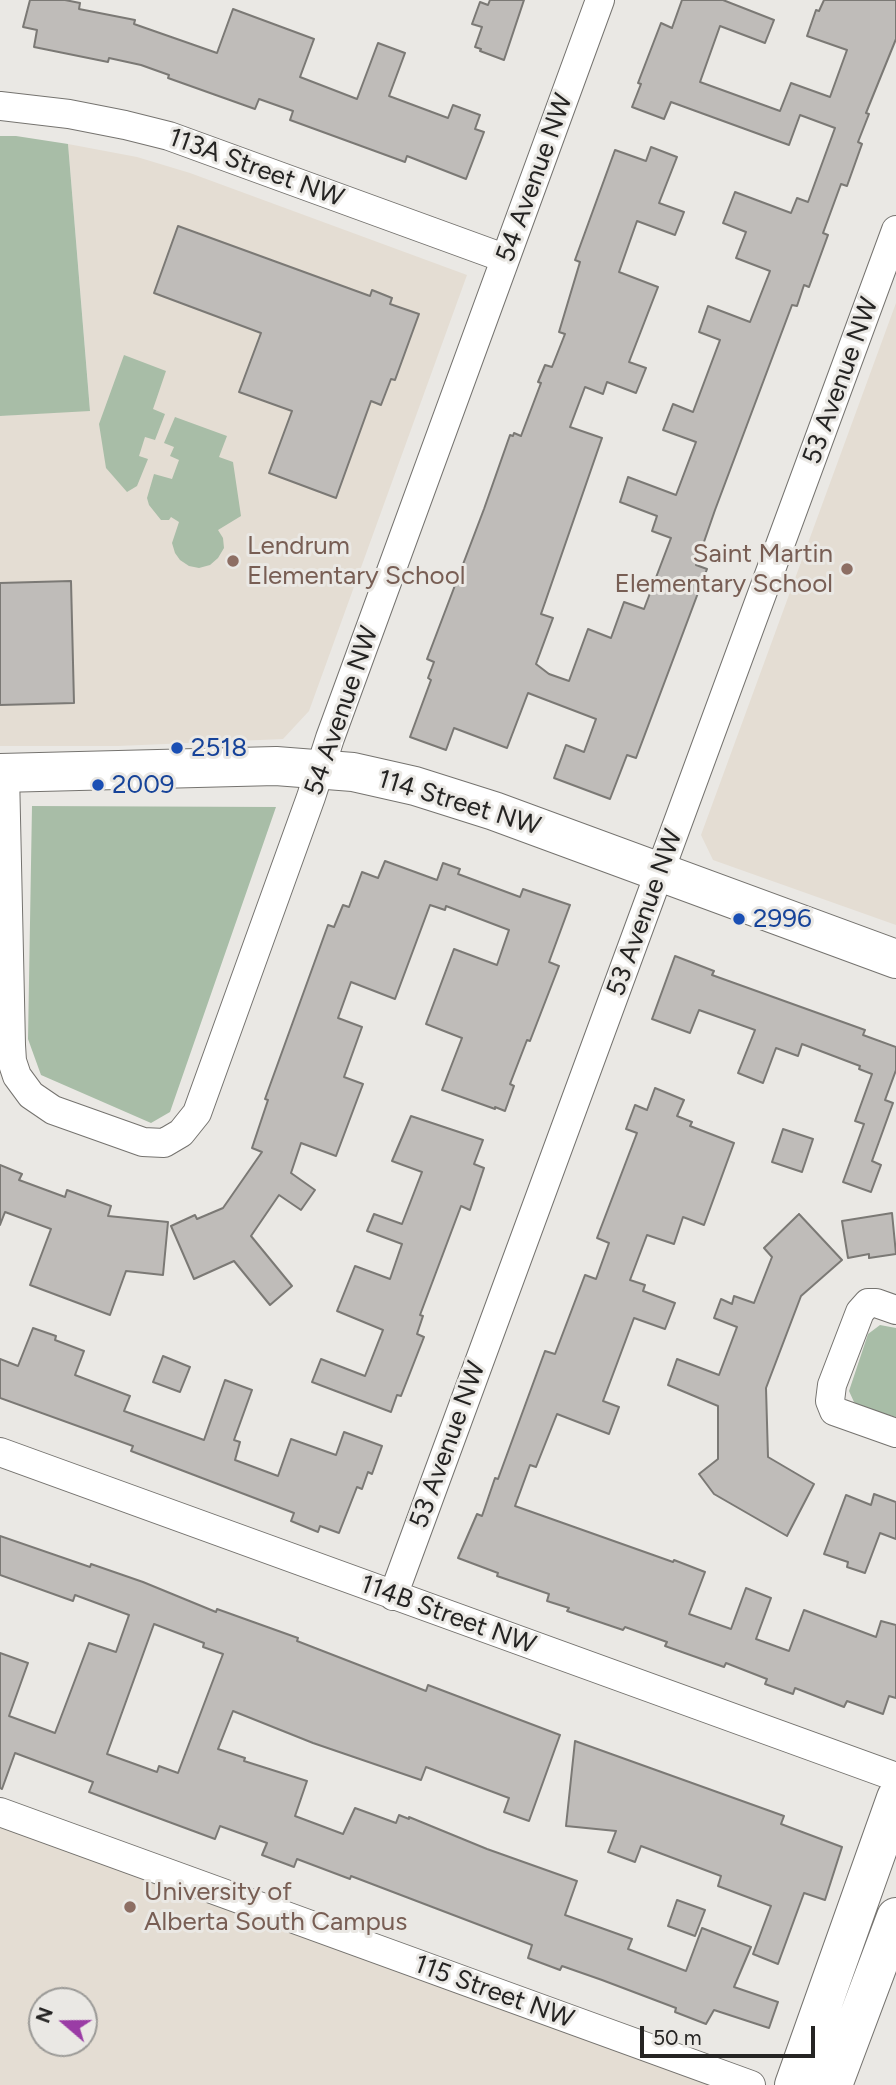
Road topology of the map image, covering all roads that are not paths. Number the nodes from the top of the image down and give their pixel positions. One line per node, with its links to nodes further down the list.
1 (600, 0): 4 (street, 54 Avenue NW)
2 (0, 106): 4 (street, 113A Street NW)
3 (896, 230): 7 (street, 53 Avenue NW)
4 (504, 258): 5 (street, 54 Avenue NW)
5 (321, 769): 6 (street, 114 Street NW); 6 (street, 54 Avenue NW); 7 (street, 114 Street NW)
6 (2, 773)
7 (660, 873): 8 (street, 114 Street NW); 12 (street, 53 Avenue NW)
8 (896, 959)
9 (896, 1310): 10 (street)
10 (896, 1433)
11 (0, 1452): 12 (street, 114B Street NW)
12 (393, 1596): 13 (street, 114B Street NW)
13 (896, 1777)
14 (896, 1798): 18 (street)
15 (0, 1812): 17 (street, 115 Street NW)
16 (896, 1917): 19 (street)
17 (751, 2085)
18 (793, 2085)
19 (833, 2085)

